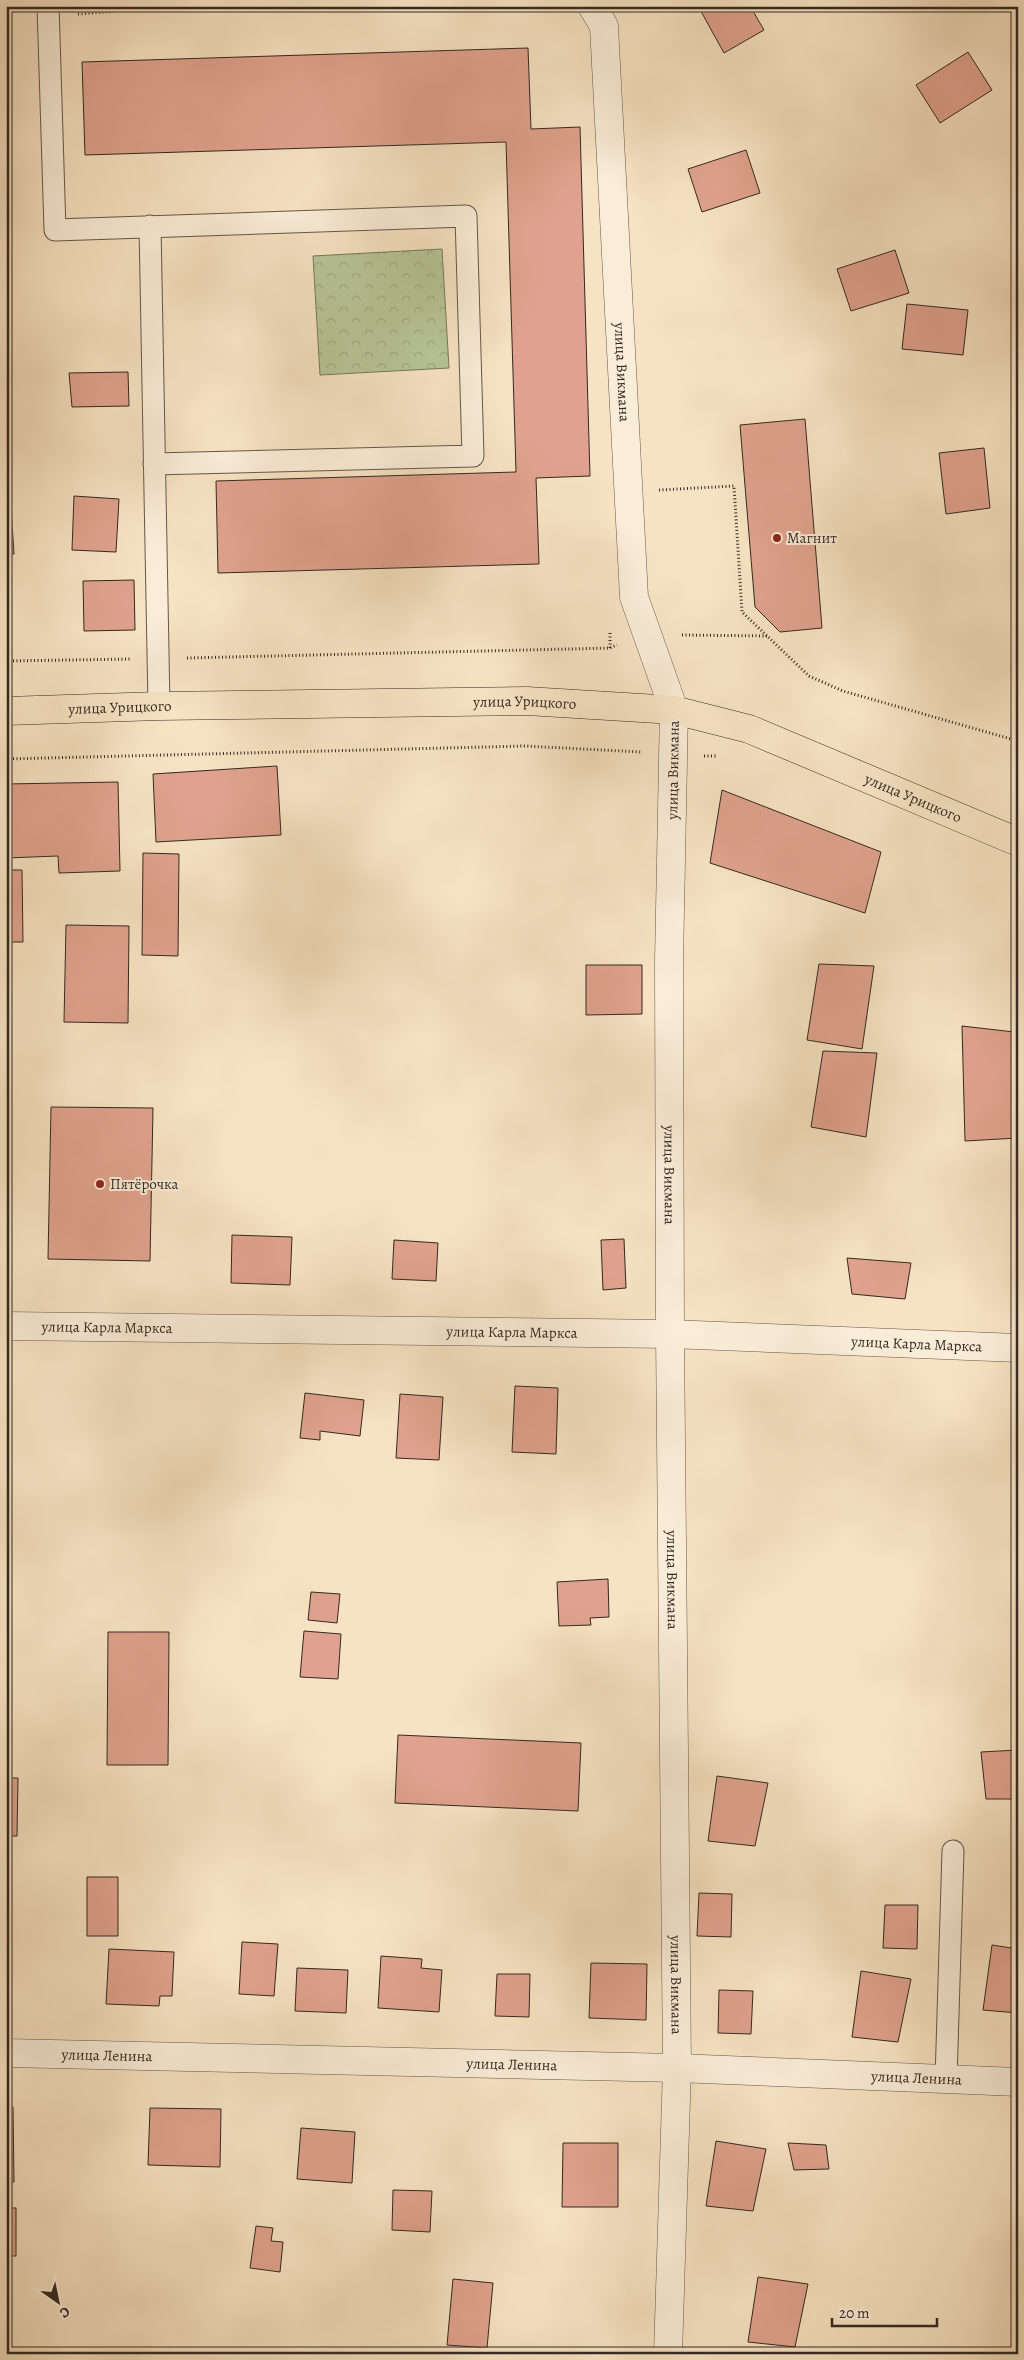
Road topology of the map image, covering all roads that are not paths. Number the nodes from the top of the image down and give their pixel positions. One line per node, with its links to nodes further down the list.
1 (592, 6): 7 (street, улица Викмана)
2 (48, 11): 3 (lane)
3 (150, 226): 4 (lane); 4 (lane)
4 (154, 464): 5 (lane)
5 (159, 706): 6 (main road, улица Урицкого); 7 (main road, улица Урицкого)
6 (6, 710)
7 (674, 710): 8 (main road, улица Урицкого); 10 (street, улица Викмана)
8 (1018, 842)
9 (6, 1326): 10 (street, улица Карла Маркса)
10 (670, 1334): 11 (street, улица Карла Маркса); 14 (street, улица Викмана)
11 (1018, 1348)
12 (953, 1851): 15 (lane)
13 (6, 2053): 14 (street, улица Ленина)
14 (677, 2068): 15 (street, улица Ленина); 17 (street, улица Викмана)
15 (946, 2080): 16 (street, улица Ленина)
16 (1018, 2082)
17 (668, 2354)

